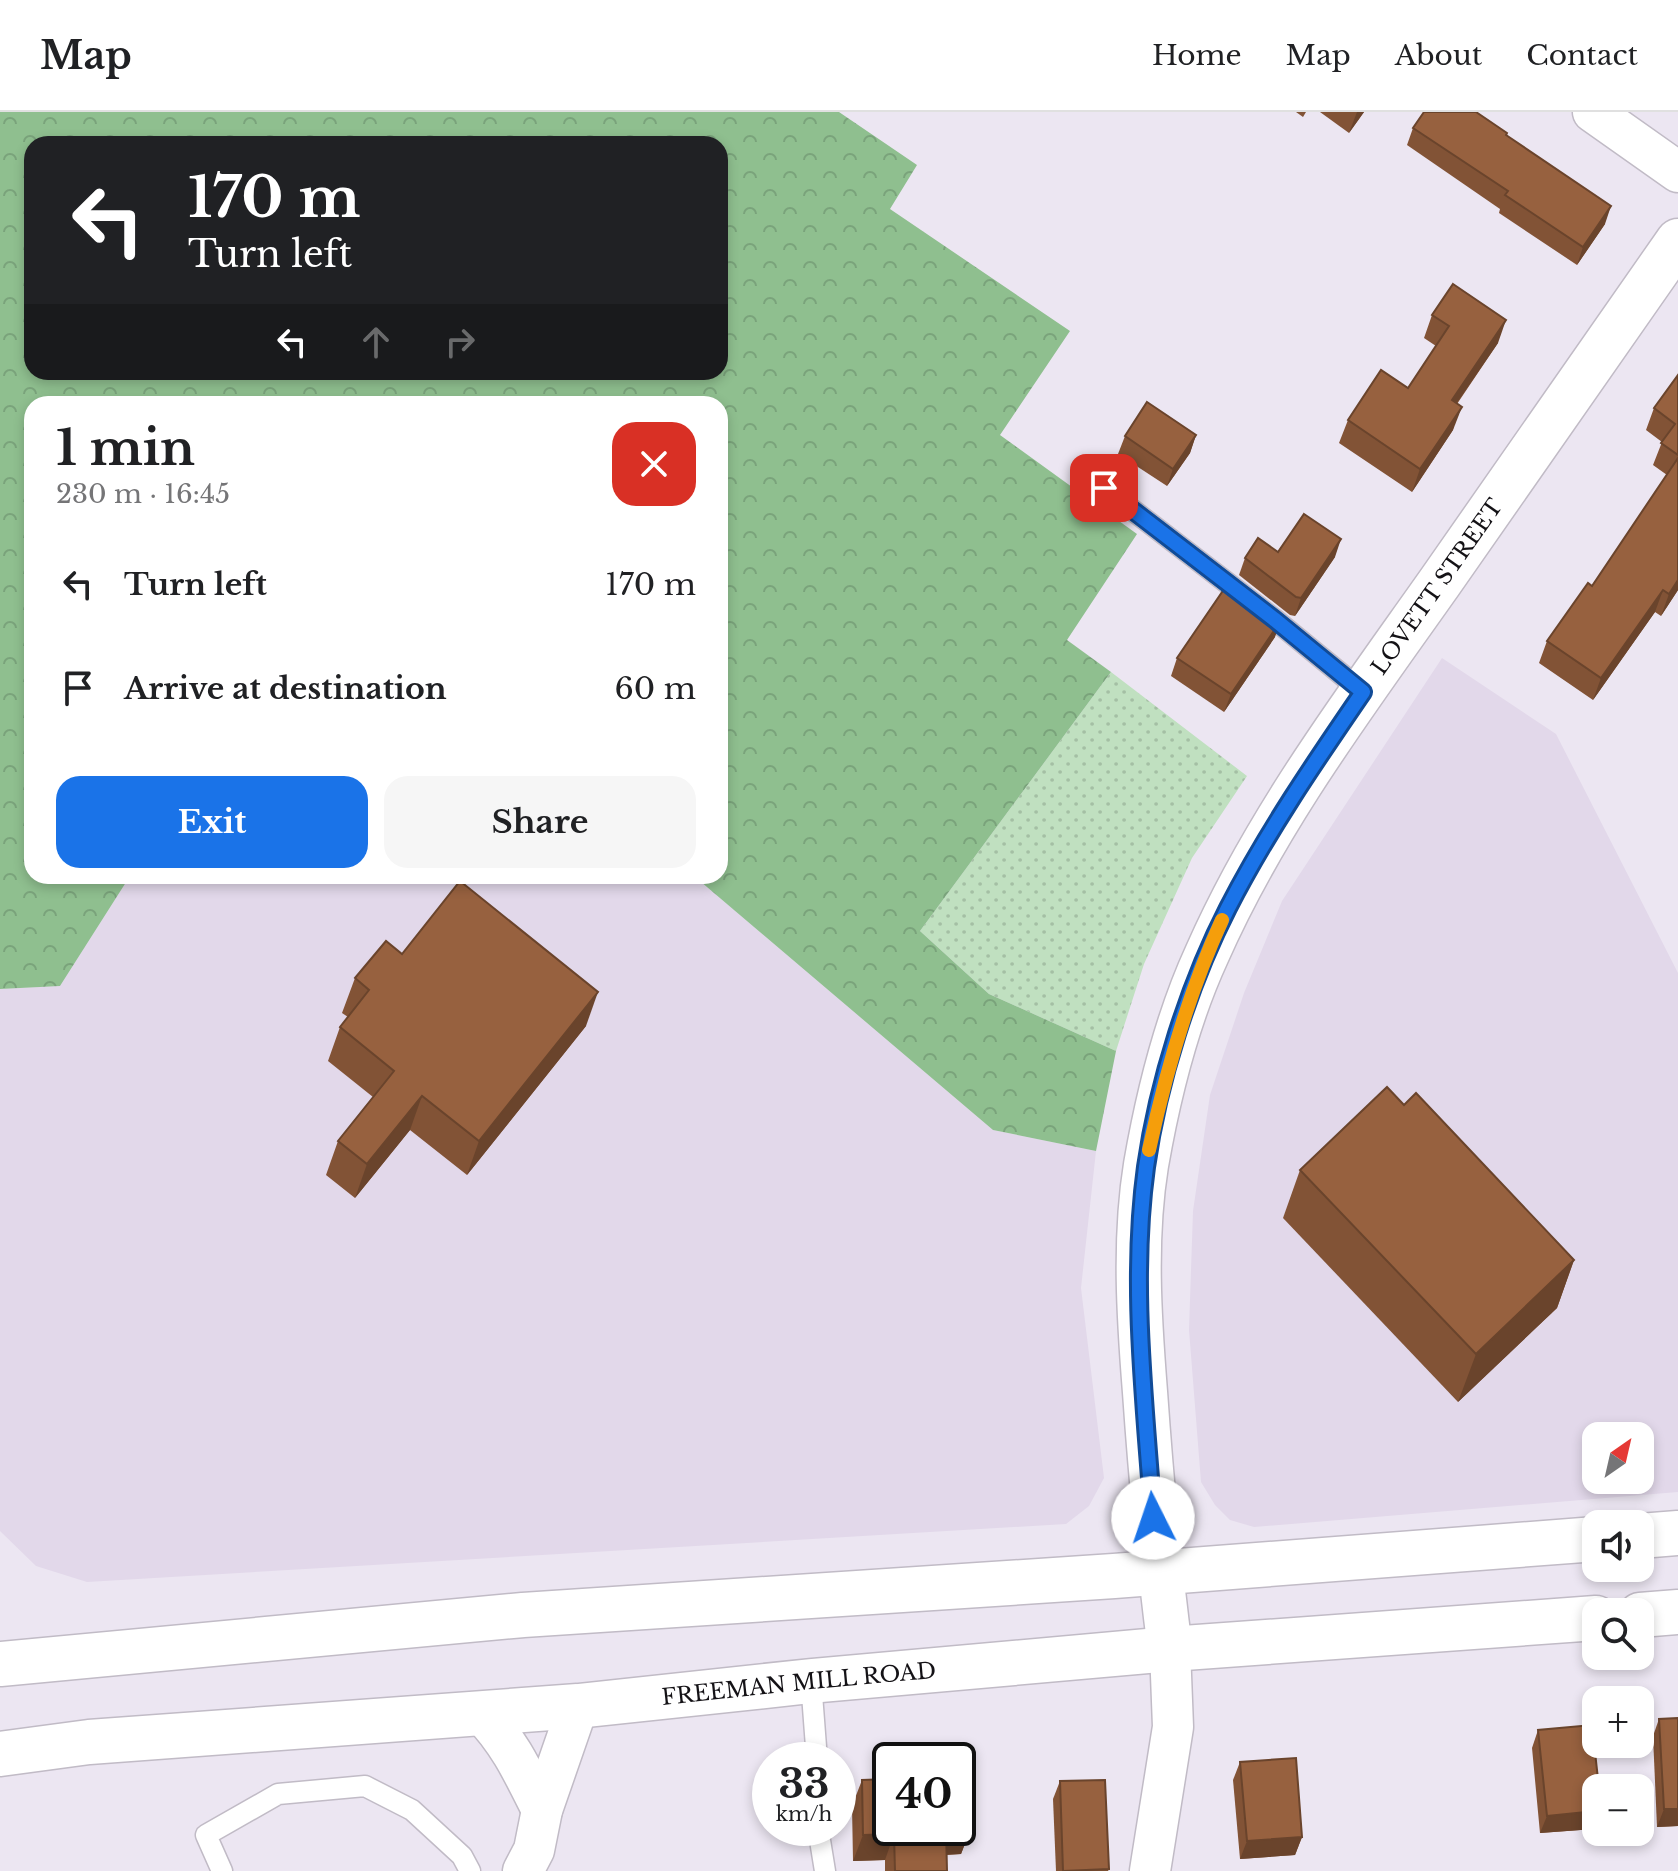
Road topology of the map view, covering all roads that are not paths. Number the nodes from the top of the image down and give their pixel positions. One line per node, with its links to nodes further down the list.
1 (1593, 112): 2 (street)
2 (1678, 172)
3 (1678, 241): 5 (main road, LOVETT STREET)
4 (1104, 488): 5 (lane)
5 (1363, 692): 9 (main road, LOVETT STREET)
6 (1678, 1533): 7 (main road)
7 (1654, 1535)
8 (1582, 1540): 9 (main road)
9 (1160, 1572): 13 (main road, LOVETT STREET); 14 (main road)
10 (1678, 1612): 11 (main road)
11 (1654, 1614)
12 (1582, 1619): 13 (main road, FREEMAN MILL ROAD)
13 (1170, 1649): 15 (main road, FREEMAN MILL ROAD); 26 (street)
14 (0, 1664)
15 (811, 1681): 16 (main road, FREEMAN MILL ROAD); 18 (lane)
16 (578, 1706): 17 (main road, FREEMAN MILL ROAD); 20 (street)
17 (481, 1713): 19 (main road, FREEMAN MILL ROAD); 20 (street)
18 (816, 1742)
19 (0, 1754)
20 (542, 1810): 24 (street)
21 (821, 1846): 25 (lane)
22 (222, 1871): 23 (lane)
23 (470, 1871)
24 (523, 1871)
25 (825, 1871)
26 (1150, 1871)

